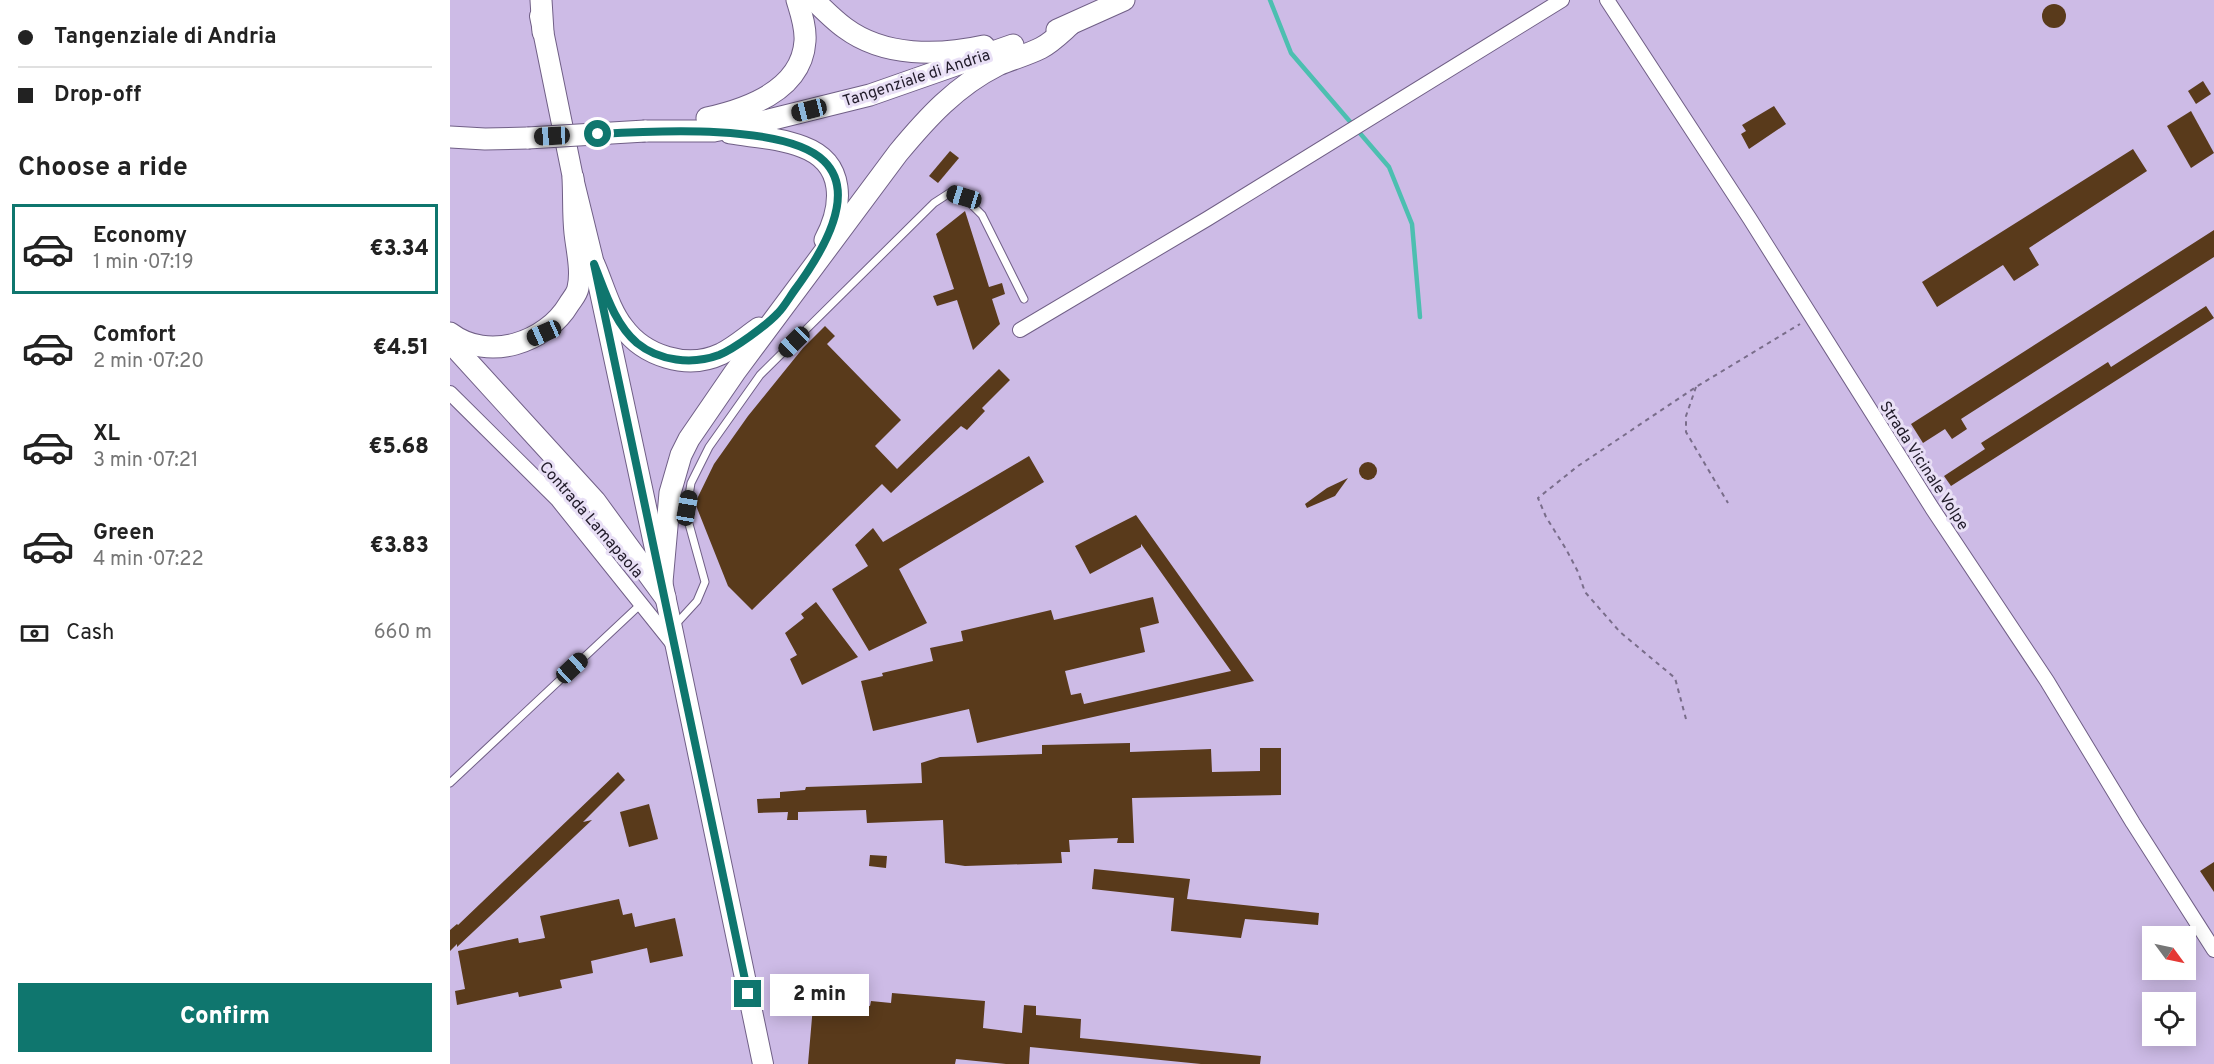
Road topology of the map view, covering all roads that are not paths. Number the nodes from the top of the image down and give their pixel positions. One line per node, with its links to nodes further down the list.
1 (539, 0): 8 (main road)
2 (797, 0): 11 (main road)
3 (814, 0): 9 (main road)
4 (1124, 0): 7 (main road, Tangenziale di Andria)
5 (1562, 0): 20 (street)
6 (1607, 0): 29 (street, Strada Vicinale Volpe)
7 (1070, 25): 9 (main road, Tangenziale di Andria); 17 (main road)
8 (543, 32): 15 (main road)
9 (1040, 35): 12 (main road, Tangenziale di Andria)
10 (450, 126): 14 (main road)
11 (668, 131): 12 (main road, Tangenziale di Andria); 14 (main road, Tangenziale di Andria, bridge)
12 (714, 131): 17 (main road)
13 (450, 137): 14 (main road, Tangenziale di Andria)
14 (485, 139)
15 (573, 178): 16 (main road); 21 (main road)
16 (594, 264): 19 (main road); 24 (main road)
17 (812, 267): 19 (main road)
18 (1024, 299): 26 (lane)
19 (778, 313): 24 (main road)
20 (1020, 330)
21 (450, 333)
22 (450, 342): 24 (main road)
23 (450, 393): 25 (street, Contrada Lamapaola)
24 (663, 590): 26 (main road)
25 (642, 603): 27 (street, Contrada Lamapaola); 28 (lane)
26 (672, 628): 27 (main road)
27 (676, 648): 30 (main road)
28 (450, 783)
29 (2214, 950)
30 (763, 1064)

